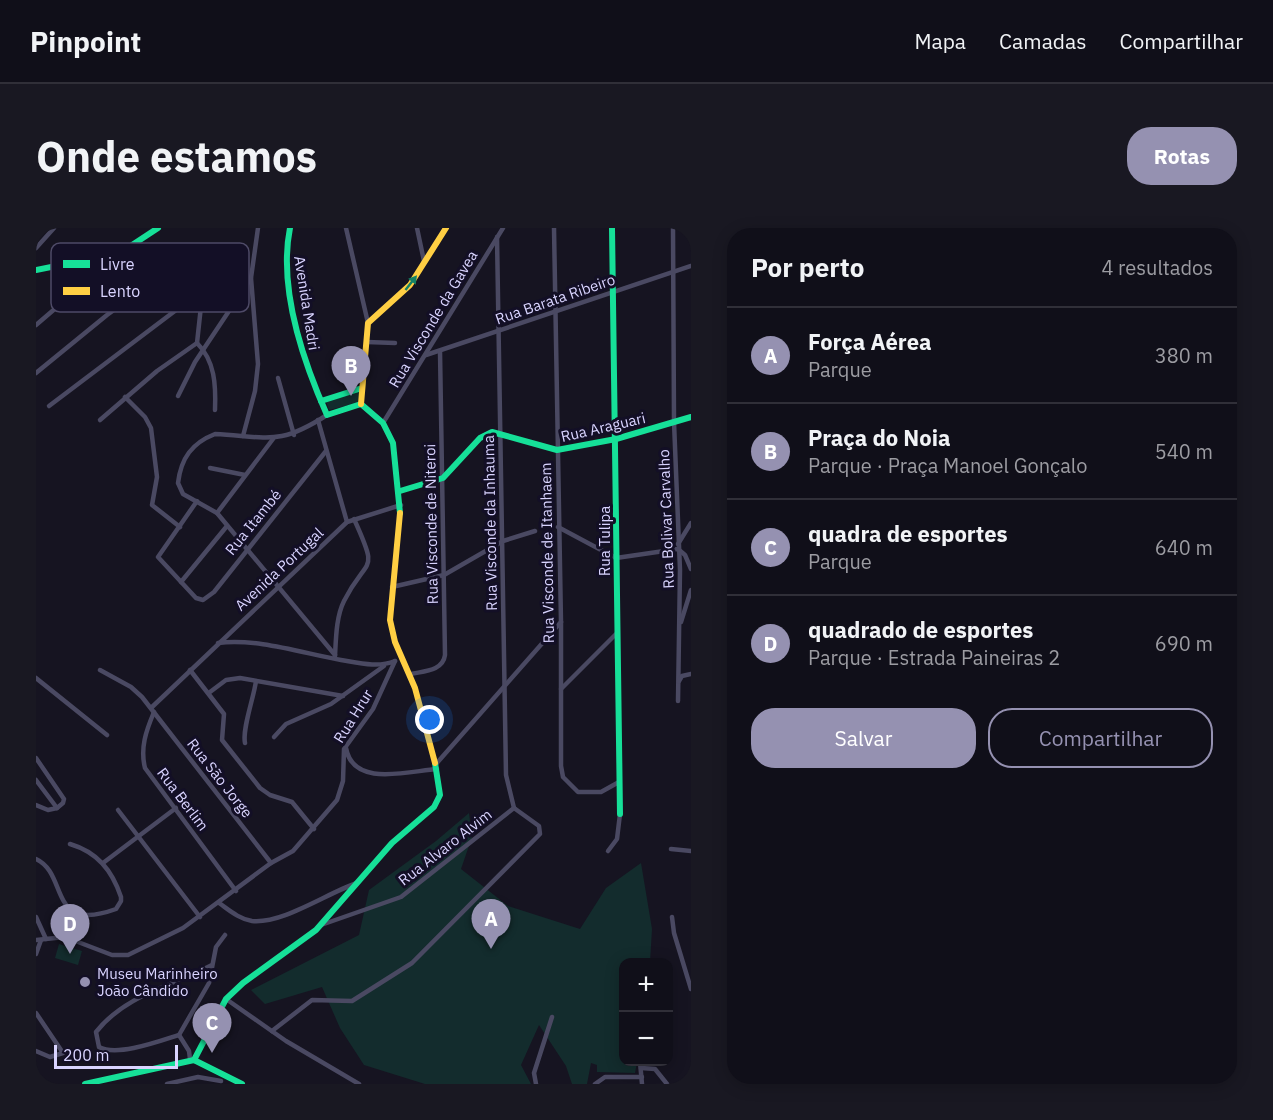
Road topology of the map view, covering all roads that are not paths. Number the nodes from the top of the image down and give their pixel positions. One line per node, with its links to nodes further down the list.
1 (54, 228): 14 (street)
2 (158, 228): 13 (main road)
3 (258, 228): 20 (street)
4 (290, 228): 43 (main road, Avenida Madri)
5 (346, 228): 29 (street)
6 (417, 228): 15 (street)
7 (446, 228): 15 (main road)
8 (503, 228): 12 (street, Rua Visconde da Gavea)
9 (554, 228): 28 (street, Rua Visconde de Itanhaem)
10 (612, 228): 22 (main road, Rua Tulipa)
11 (673, 228): 19 (street, Rua Bolivar Carvalho)
12 (497, 237): 31 (street, Rua Visconde da Inhauma); 37 (street, Rua Visconde da Gavea)
13 (135, 243)
14 (36, 248)
15 (425, 264): 29 (main road, one-way to 15)
16 (51, 266): 18 (main road)
17 (691, 266): 19 (street, Rua Barata Ribeiro)
18 (36, 270)
19 (673, 271): 22 (street, Rua Barata Ribeiro); 51 (street, Rua Bolivar Carvalho)
20 (251, 278): 21 (street); 55 (street)
21 (249, 281)
22 (613, 292): 28 (street, Rua Barata Ribeiro); 57 (main road, Rua Tulipa)
23 (52, 312): 30 (street)
24 (114, 312): 38 (street)
25 (174, 312): 45 (street)
26 (200, 312): 33 (street)
27 (229, 312): 35 (street)
28 (556, 312): 31 (street, Rua Barata Ribeiro); 58 (street, Rua Visconde de Itanhaem)
29 (368, 323): 32 (main road)
30 (36, 325)
31 (499, 331): 36 (street, Rua Barata Ribeiro); 53 (street, Rua Visconde da Inhauma)
32 (367, 342): 34 (street); 40 (main road)
33 (197, 343): 35 (street); 42 (street)
34 (395, 343)
35 (204, 350): 41 (street); 46 (street)
36 (440, 351): 37 (street, Rua Barata Ribeiro); 62 (street, Rua Visconde de Niteroi)
37 (426, 355): 52 (street, Rua Visconde da Gavea)
38 (36, 373)
39 (278, 378): 54 (street)
40 (362, 388): 43 (main road); 44 (main road)
41 (178, 396)
42 (125, 397): 49 (street); 71 (street)
43 (321, 401): 47 (main road, Avenida Madri)
44 (361, 404): 47 (main road); 52 (main road)
45 (49, 406)
46 (215, 410)
47 (327, 415): 50 (street)
48 (691, 417): 51 (main road, Rua Araguari)
49 (100, 420)
50 (318, 420): 54 (street); 59 (street)
51 (674, 422): 57 (main road, Rua Araguari); 75 (street, Rua Bolivar Carvalho)
52 (383, 423): 63 (main road)
53 (500, 432): 58 (main road, Rua Araguari); 62 (main road); 74 (street, Rua Visconde da Inhauma)
54 (294, 435): 56 (street)
55 (243, 436): 56 (street); 64 (street)
56 (273, 439): 61 (street)
57 (616, 439): 58 (main road, Rua Araguari); 77 (main road, Rua Tulipa)
58 (557, 450): 72 (street, Rua Visconde de Itanhaem)
59 (326, 451): 68 (street); 76 (street, Rua Itambé)
60 (210, 468): 61 (street)
61 (245, 475): 66 (street)
62 (443, 478): 63 (main road); 79 (street, Rua Visconde de Niteroi)
63 (400, 491): 65 (main road)
64 (197, 501): 66 (street); 71 (street)
65 (401, 505): 67 (street, Avenida Portugal); 82 (main road)
66 (217, 513): 70 (street)
67 (354, 519): 68 (street, Avenida Portugal); 89 (street)
68 (347, 522): 81 (street, Avenida Portugal)
69 (691, 523): 75 (street)
70 (227, 526): 76 (street); 80 (street)
71 (180, 527): 80 (street)
72 (558, 527): 77 (street); 84 (street, Rua Visconde de Itanhaem)
73 (535, 531): 74 (street)
74 (503, 541): 79 (street); 99 (street, Rua Visconde da Inhauma)
75 (678, 546): 77 (street); 78 (street); 85 (street, Rua Bolivar Carvalho)
76 (245, 550): 80 (street, Rua Itambé); 81 (street)
77 (616, 558): 86 (main road, Rua Tulipa)
78 (691, 569)
79 (444, 574): 82 (street); 94 (street, Rua Visconde de Niteroi)
80 (181, 582)
81 (277, 587): 87 (street, Avenida Portugal); 89 (street)
82 (392, 587): 88 (main road)
83 (691, 590): 85 (street)
84 (561, 622): 99 (street); 100 (street, Rua Visconde de Itanhaem)
85 (680, 625): 98 (street, Rua Bolivar Carvalho)
86 (617, 633): 100 (street); 112 (main road, Rua Tulipa)
87 (218, 643): 89 (street); 93 (street, Avenida Portugal)
88 (403, 656): 90 (street); 94 (main road)
89 (334, 657): 91 (street)
90 (395, 662): 91 (street); 108 (street, Rua Hrur)
91 (384, 666): 102 (street)
92 (100, 670): 104 (street, Rua São Jorge)
93 (190, 670): 101 (street); 104 (street, Avenida Portugal)
94 (411, 674): 110 (main road)
95 (691, 674): 98 (street)
96 (36, 678): 105 (street)
97 (256, 681): 101 (street); 102 (street); 107 (street)
98 (679, 682): 103 (street, Rua Bolivar Carvalho)
99 (505, 685): 110 (street); 116 (street, Rua Visconde da Inhauma)
100 (561, 689): 112 (street, Rua Visconde de Itanhaem)
101 (210, 692): 119 (street)
102 (343, 696): 106 (street)
103 (678, 701)
104 (153, 710): 115 (street, Rua Berlim); 127 (street, Rua São Jorge)
105 (107, 735)
106 (274, 736)
107 (244, 743)
108 (346, 745): 110 (street); 119 (street, Rua Hrur)
109 (36, 758): 114 (street)
110 (437, 766): 128 (main road)
111 (36, 780): 114 (street)
112 (618, 782): 118 (main road, Rua Tulipa)
113 (36, 805): 114 (street)
114 (57, 808)
115 (176, 808): 120 (street); 129 (street, Rua Berlim)
116 (514, 808): 135 (street, Rua Alvaro Alvim); 145 (street)
117 (118, 810): 120 (street)
118 (620, 814): 123 (street, Rua Tulipa)
119 (314, 829): 127 (street, Rua Hrur)
120 (137, 835): 126 (street); 133 (street)
121 (70, 844): 126 (street)
122 (671, 849): 124 (street)
123 (608, 851)
124 (691, 851)
125 (36, 859): 131 (street)
126 (103, 863): 131 (street)
127 (271, 863): 129 (street, Rua Hrur)
128 (358, 883): 130 (street); 135 (main road)
129 (236, 891): 130 (street, Rua Hrur)
130 (219, 903): 133 (street, Rua Hrur)
131 (82, 914): 138 (street)
132 (36, 917): 137 (street)
133 (200, 917): 138 (street, Rua Hrur)
134 (672, 917): 141 (street)
135 (321, 925): 142 (main road)
136 (225, 935): 140 (street)
137 (41, 940): 138 (street); 139 (street)
138 (76, 940)
139 (36, 954)
140 (212, 965): 146 (street); 146 (street)
141 (691, 989)
142 (226, 999): 145 (street); 148 (main road)
143 (36, 1013): 147 (street)
144 (552, 1017): 156 (street)
145 (272, 1031): 155 (street)
146 (179, 1035): 148 (street)
147 (36, 1051)
148 (192, 1059): 151 (main road); 152 (main road)
149 (641, 1068): 150 (street); 159 (street)
150 (642, 1077): 157 (street); 158 (street)
151 (222, 1080): 153 (street); 154 (main road)
152 (86, 1084)
153 (167, 1084)
154 (242, 1084)
155 (359, 1084)
156 (536, 1084)
157 (595, 1084)
158 (642, 1084)
159 (667, 1084)

